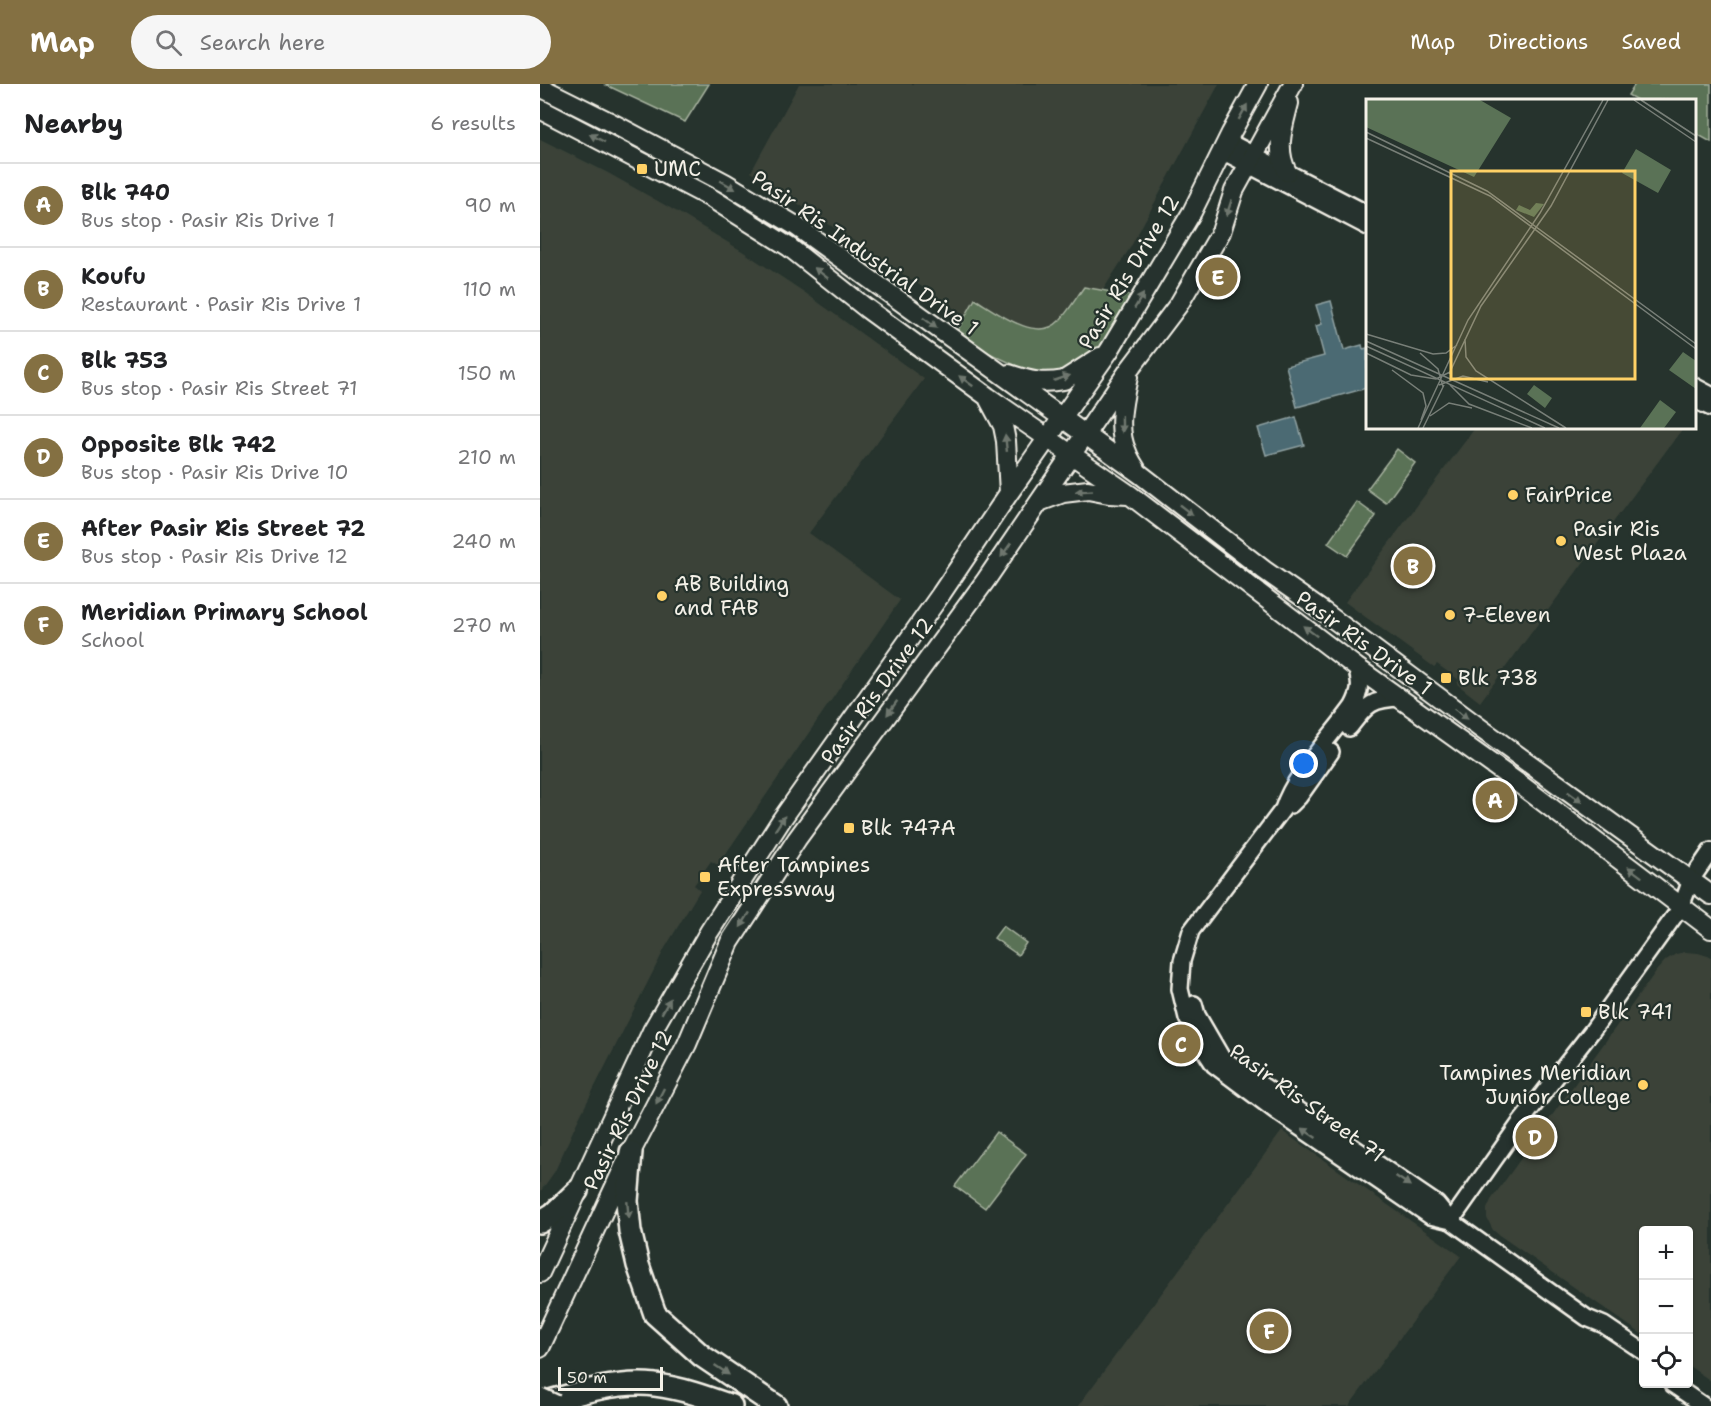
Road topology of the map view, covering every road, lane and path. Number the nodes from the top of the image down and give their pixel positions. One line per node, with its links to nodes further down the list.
1 (1258, 84): 7 (main road, Pasir Ris Drive 12, one-way to 1)
2 (1294, 84): 8 (main road, Pasir Ris Drive 12); 9 (main road)
3 (540, 87): 10 (main road, Pasir Ris Industrial Drive 1, one-way to 10)
4 (540, 96): 6 (main road)
5 (540, 109): 6 (main road, Pasir Ris Industrial Drive 1)
6 (558, 118): 13 (main road, Pasir Ris Industrial Drive 1, one-way to 6)
7 (1225, 146): 8 (street); 14 (main road, Pasir Ris Drive 12, one-way to 7)
8 (1250, 159): 9 (street); 12 (street); 16 (main road, Pasir Ris Drive 12, one-way to 16)
9 (1287, 172): 11 (street)
10 (772, 211): 13 (main road); 15 (main road, Pasir Ris Industrial Drive 1, one-way to 15)
11 (1366, 213)
12 (1366, 226)
13 (776, 239): 19 (main road, Pasir Ris Industrial Drive 1, one-way to 13)
14 (1109, 351): 15 (main road, one-way to 14); 22 (main road, Pasir Ris Drive 12)
15 (986, 365): 22 (main road, Pasir Ris Industrial Drive 1)
16 (1129, 370): 23 (main road, Pasir Ris Drive 12); 26 (main road, one-way to 26)
17 (1696, 387): 18 (street)
18 (1711, 395)
19 (988, 397): 24 (main road, Pasir Ris Industrial Drive 1); 27 (main road, one-way to 19)
20 (1696, 400): 21 (street)
21 (1711, 408)
22 (1062, 419): 23 (main road, Pasir Ris Drive 1); 24 (main road, Pasir Ris Drive 12)
23 (1085, 436): 25 (main road, Pasir Ris Drive 12); 26 (main road, Pasir Ris Drive 1)
24 (1048, 439): 25 (main road, Pasir Ris Drive 1); 27 (main road, Pasir Ris Drive 12)
25 (1072, 455): 28 (main road, Pasir Ris Drive 1); 29 (main road, Pasir Ris Drive 12)
26 (1140, 474): 34 (main road, Pasir Ris Drive 1, one-way to 34)
27 (1009, 494): 39 (main road, Pasir Ris Drive 12, one-way to 27)
28 (1130, 495): 29 (main road, one-way to 29); 30 (main road, Pasir Ris Drive 1, one-way to 28)
29 (1039, 502): 38 (main road, Pasir Ris Drive 12, one-way to 38)
30 (1356, 667): 31 (main road, Pasir Ris Drive 1); 32 (street, Pasir Ris Street 71)
31 (1401, 698): 32 (street, Pasir Ris Street 71); 36 (main road, Pasir Ris Drive 1, one-way to 31)
32 (1283, 809): 40 (street, Pasir Ris Street 71)
33 (1711, 851): 34 (street)
34 (1691, 880): 35 (main road, Pasir Ris Drive 1); 36 (street)
35 (1710, 891): 36 (street)
36 (1681, 907): 37 (main road, Pasir Ris Drive 1); 40 (street)
37 (1711, 929)
38 (631, 1152): 44 (main road, Pasir Ris Drive 12); 54 (highway, one-way to 54)
39 (577, 1191): 41 (highway); 42 (main road, Pasir Ris Drive 12)
40 (1451, 1221): 43 (street, Pasir Ris Street 71)
41 (540, 1222)
42 (540, 1273)
43 (1587, 1318): 45 (street, Pasir Ris Street 71); 46 (street, Pasir Ris Street 71)
44 (540, 1348)
45 (1639, 1349)
46 (1639, 1361)
47 (1693, 1386): 50 (street)
48 (1679, 1388): 55 (street)
49 (540, 1399): 52 (highway, bridge)
50 (1711, 1399)
51 (540, 1404): 53 (highway)
52 (555, 1406)
53 (731, 1406)
54 (776, 1406)
55 (1704, 1406)

